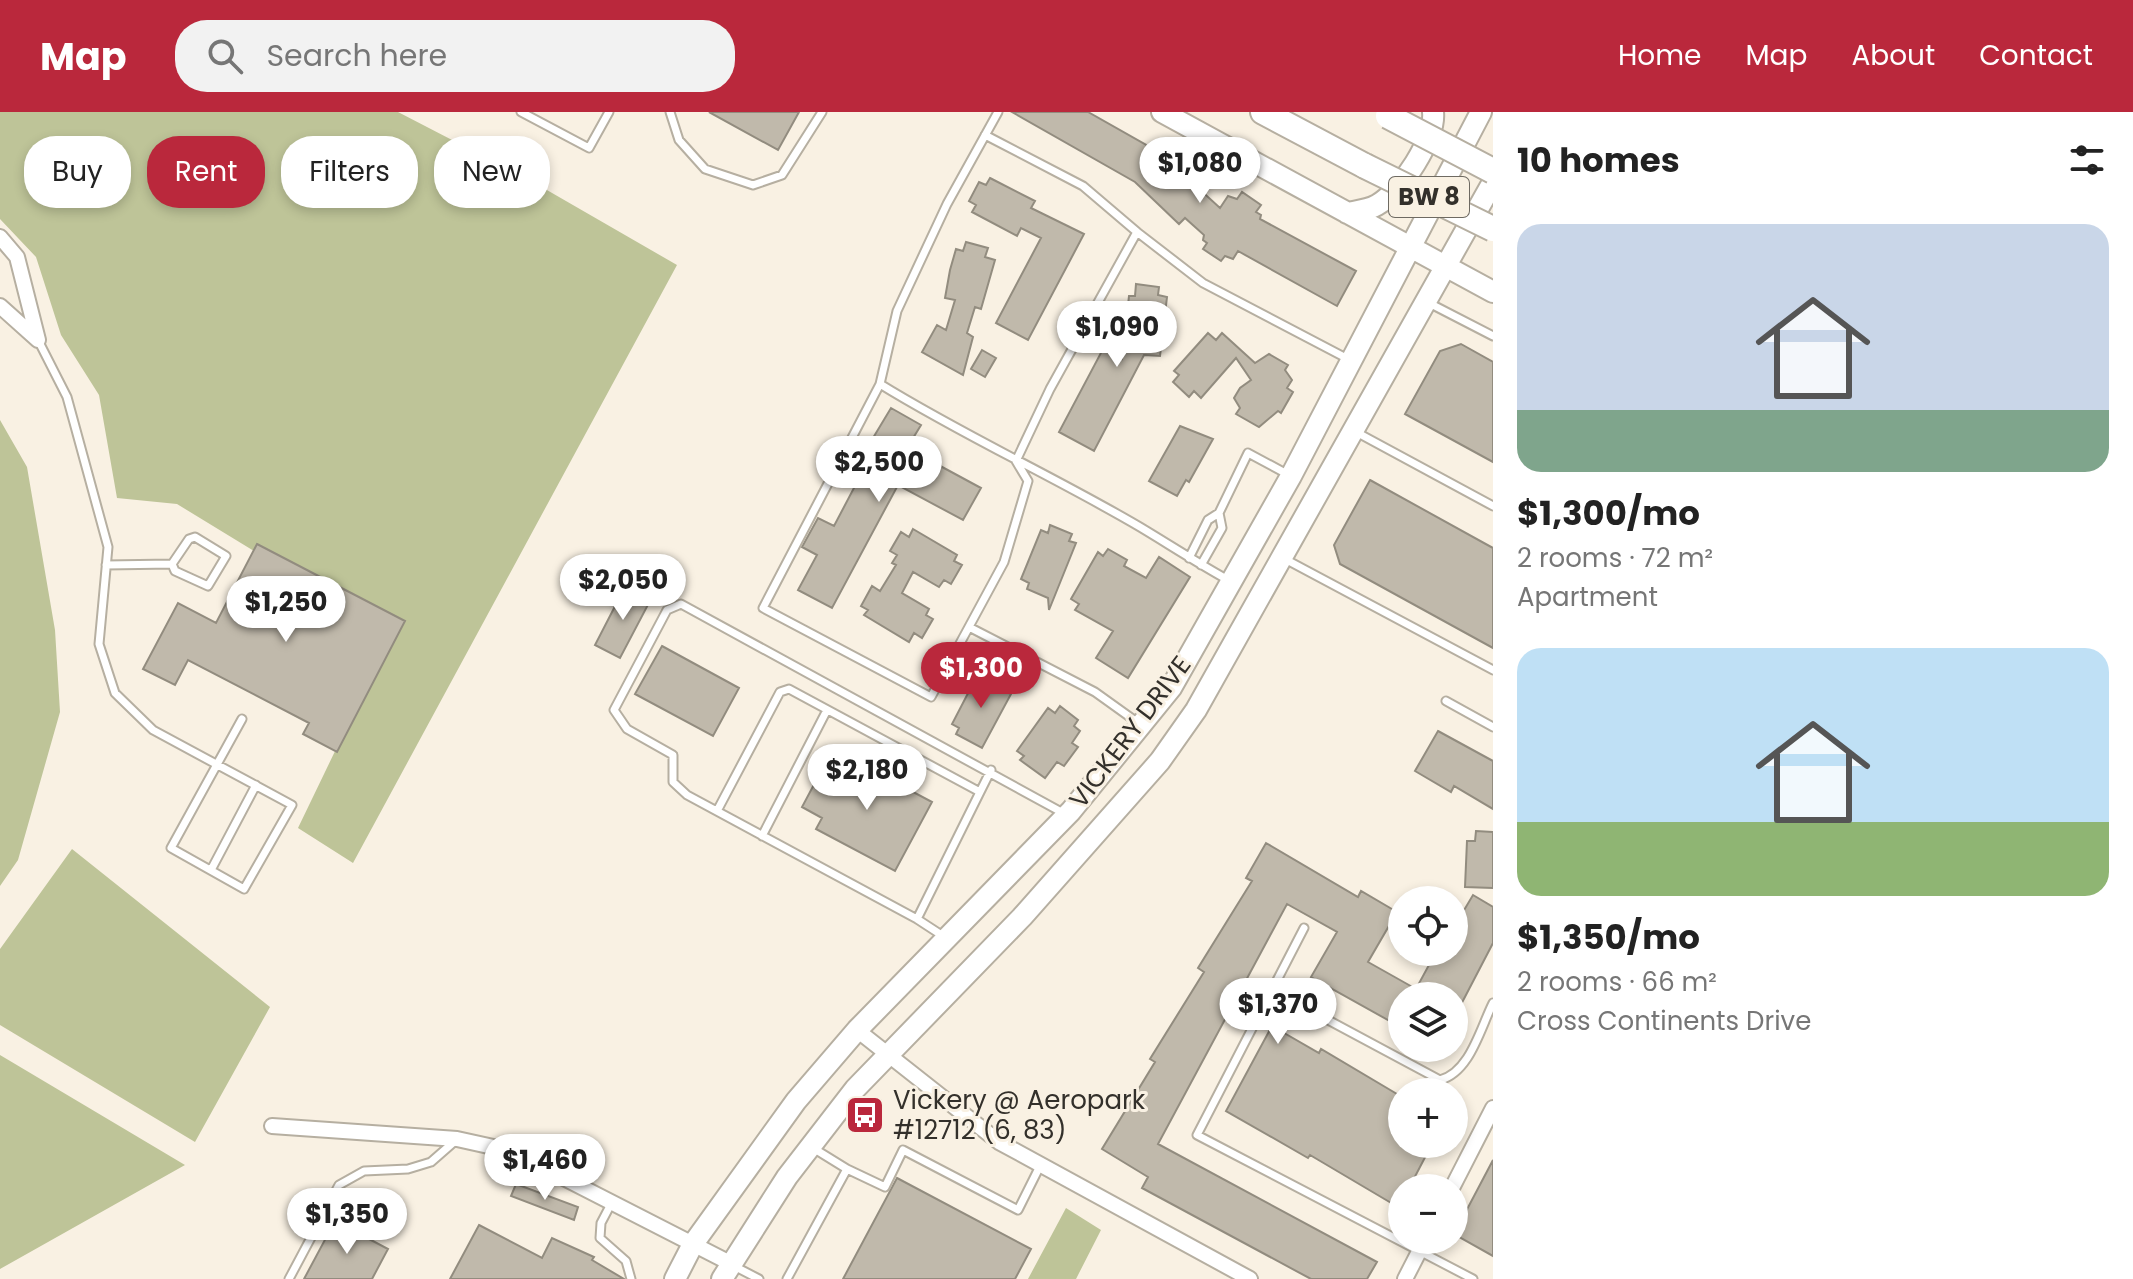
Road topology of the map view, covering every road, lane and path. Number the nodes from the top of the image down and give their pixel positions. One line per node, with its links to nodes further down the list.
1 (521, 112): 2 (lane)
2 (609, 112)
3 (670, 112): 4 (lane)
4 (822, 112)
5 (998, 112): 11 (lane)
6 (1162, 112): 14 (main road)
7 (1263, 112): 15 (highway, BW 8, bridge)
8 (1433, 112): 14 (main road)
9 (1481, 112): 18 (main road, VICKERY DRIVE)
10 (1384, 114): 12 (highway, BW 8, bridge)
11 (985, 135): 16 (lane); 26 (lane)
12 (1493, 171)
13 (1493, 182): 19 (main road, VICKERY DRIVE)
14 (1347, 213): 18 (main road)
15 (1493, 229)
16 (1137, 232): 25 (lane); 28 (lane)
17 (0, 237): 24 (street)
18 (1412, 248): 19 (main road); 25 (main road, VICKERY DRIVE)
19 (1446, 265): 20 (main road); 21 (main road, VICKERY DRIVE)
20 (1493, 292)
21 (1426, 301): 23 (lane); 27 (main road, VICKERY DRIVE)
22 (0, 306): 24 (street)
23 (1493, 336)
24 (38, 340): 36 (lane)
25 (1351, 361): 29 (main road, VICKERY DRIVE)
26 (880, 384): 28 (lane); 39 (lane)
27 (1355, 431): 30 (main road, VICKERY DRIVE); 31 (lane)
28 (1016, 461): 33 (lane); 39 (lane)
29 (1291, 476): 30 (main road); 32 (lane); 38 (main road, VICKERY DRIVE)
30 (1319, 494): 34 (main road, VICKERY DRIVE)
31 (1493, 506)
32 (1219, 513): 33 (lane); 37 (lane)
33 (1189, 558): 37 (lane)
34 (1282, 558): 40 (lane); 52 (main road, VICKERY DRIVE)
35 (172, 564): 35 (lane); 36 (lane)
36 (106, 565): 46 (lane)
37 (1201, 565): 38 (lane)
38 (1232, 582): 44 (main road, VICKERY DRIVE)
39 (969, 627): 44 (lane)
40 (1493, 670)
41 (1446, 701): 45 (lane)
42 (827, 710): 49 (lane); 50 (lane); 53 (lane)
43 (242, 719): 46 (lane)
44 (1141, 725): 51 (main road, VICKERY DRIVE)
45 (1493, 727)
46 (216, 764): 48 (lane); 54 (lane)
47 (991, 770): 49 (lane); 50 (lane); 51 (lane)
48 (256, 785): 54 (lane); 54 (lane)
49 (980, 792): 55 (lane)
50 (717, 811): 53 (lane)
51 (1069, 813): 52 (main road); 57 (main road, VICKERY DRIVE)
52 (1094, 832): 61 (main road, VICKERY DRIVE)
53 (762, 836): 55 (lane)
54 (211, 870)
55 (917, 919): 57 (lane)
56 (1304, 928): 58 (lane)
57 (946, 939): 60 (main road, VICKERY DRIVE)
58 (1272, 990): 59 (lane); 70 (lane)
59 (1493, 1003)
60 (857, 1030): 61 (street); 71 (main road, VICKERY DRIVE)
61 (887, 1055): 65 (main road, VICKERY DRIVE); 66 (street)
62 (1493, 1108): 68 (street)
63 (272, 1126): 64 (street)
64 (457, 1139): 69 (street); 75 (lane)
65 (811, 1147): 67 (lane); 74 (main road, VICKERY DRIVE)
66 (1040, 1166): 67 (lane); 80 (street)
67 (847, 1169): 79 (lane)
68 (1459, 1174)
69 (612, 1200): 71 (street); 76 (lane)
70 (1388, 1235)
71 (693, 1244): 74 (street); 77 (main road, VICKERY DRIVE)
72 (1418, 1254): 81 (street)
73 (1431, 1254): 82 (lane)
74 (726, 1271): 78 (lane)
75 (289, 1279)
76 (631, 1279)
77 (675, 1279)
78 (759, 1279)
79 (787, 1279)
80 (1250, 1279)
81 (1405, 1279)
82 (1473, 1279)

